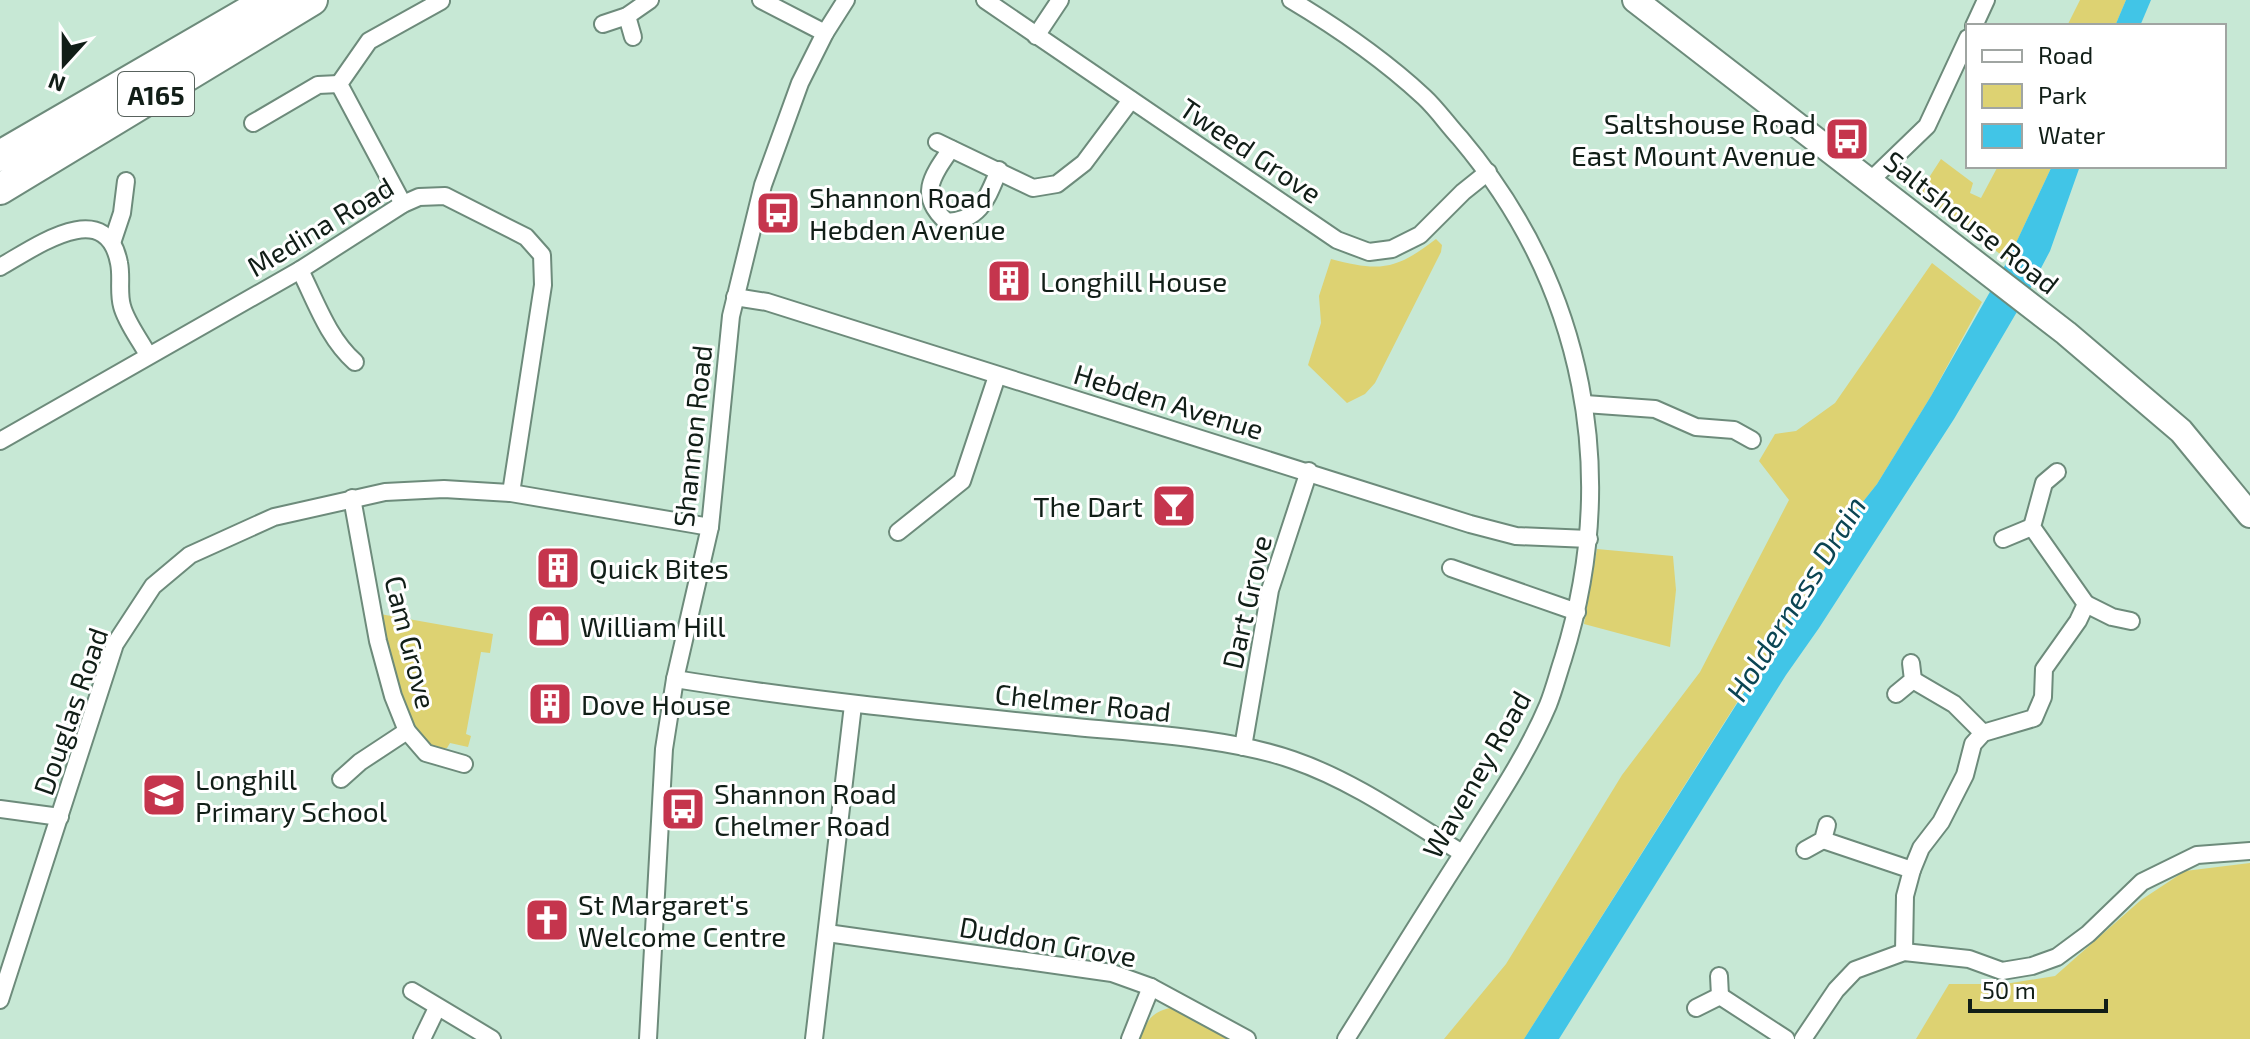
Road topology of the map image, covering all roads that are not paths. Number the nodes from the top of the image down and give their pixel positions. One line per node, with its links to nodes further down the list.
1 (269, 0): 22 (highway, A165)
2 (312, 0): 27 (highway, A165)
3 (650, 0): 12 (street)
4 (764, 0): 15 (street)
5 (846, 0): 15 (street, Shannon Road)
6 (985, 0): 16 (street, Tweed Grove)
7 (1060, 0): 16 (street)
8 (1291, 0): 24 (street, Waveney Road)
9 (1635, 0): 25 (main road, Saltshouse Road)
10 (1986, 0): 14 (street)
11 (441, 1): 19 (street)
12 (627, 16): 13 (street); 17 (street)
13 (603, 24)
14 (1975, 24)
15 (825, 33): 32 (street, Shannon Road)
16 (1036, 36): 20 (street, Tweed Grove)
17 (633, 37)
18 (1966, 42): 25 (street)
19 (339, 84): 21 (street); 28 (street)
20 (1131, 100): 23 (street); 24 (street, Tweed Grove)
21 (253, 123)
22 (0, 156)
23 (999, 170): 23 (street)
24 (1488, 172): 36 (street, Waveney Road)
25 (1871, 180): 43 (main road, Saltshouse Road)
26 (126, 181): 29 (street)
27 (0, 189)
28 (403, 204): 31 (street, Medina Road); 41 (street, Medina Road)
29 (112, 243): 30 (street); 33 (street)
30 (0, 267)
31 (300, 270): 33 (street, Medina Road); 34 (street)
32 (735, 297): 35 (street, Hebden Avenue); 44 (street, Shannon Road)
33 (148, 355): 38 (street, Medina Road)
34 (355, 362)
35 (997, 376): 39 (street, Hebden Avenue); 46 (street)
36 (1585, 404): 37 (street); 47 (street, Waveney Road)
37 (1752, 440)
38 (0, 441)
39 (1309, 471): 47 (street, Hebden Avenue); 58 (street, Dart Grove)
40 (2057, 472): 45 (street)
41 (511, 493): 42 (street, Douglas Road); 44 (street, Douglas Road)
42 (352, 498): 56 (street, Cam Grove); 62 (street, Douglas Road)
43 (2250, 515)
44 (710, 527): 53 (street, Shannon Road)
45 (2032, 527): 48 (street); 50 (street)
46 (898, 532)
47 (1589, 539): 51 (street, Waveney Road)
48 (2003, 539)
49 (1451, 568): 51 (street)
50 (2086, 604): 52 (street); 57 (street)
51 (1577, 612): 65 (street, Waveney Road)
52 (2131, 621)
53 (675, 679): 55 (street, Chelmer Road); 78 (street, Shannon Road)
54 (1896, 694): 57 (street)
55 (853, 705): 58 (street, Chelmer Road); 67 (street)
56 (407, 731): 59 (street, Cam Grove); 60 (street)
57 (1983, 733): 66 (street)
58 (1243, 747): 65 (street, Chelmer Road)
59 (464, 764)
60 (341, 779)
61 (0, 809): 62 (street)
62 (60, 817): 73 (street, Douglas Road)
63 (1805, 850): 66 (street)
64 (2250, 851): 68 (street)
65 (1462, 853): 82 (street, Waveney Road)
66 (1912, 870): 68 (street)
67 (827, 933): 70 (street, Duddon Grove); 79 (street)
68 (1904, 952): 84 (street)
69 (1719, 976): 72 (street)
70 (1151, 987): 80 (street); 81 (street, Duddon Grove)
71 (412, 991): 74 (street)
72 (1720, 996): 75 (street); 83 (street)
73 (0, 1000)
74 (437, 1008): 76 (street); 77 (street)
75 (1696, 1008)
76 (422, 1039)
77 (492, 1039)
78 (648, 1039)
79 (814, 1039)
80 (1130, 1039)
81 (1247, 1039)
82 (1346, 1039)
83 (1786, 1039)
84 (1803, 1039)

